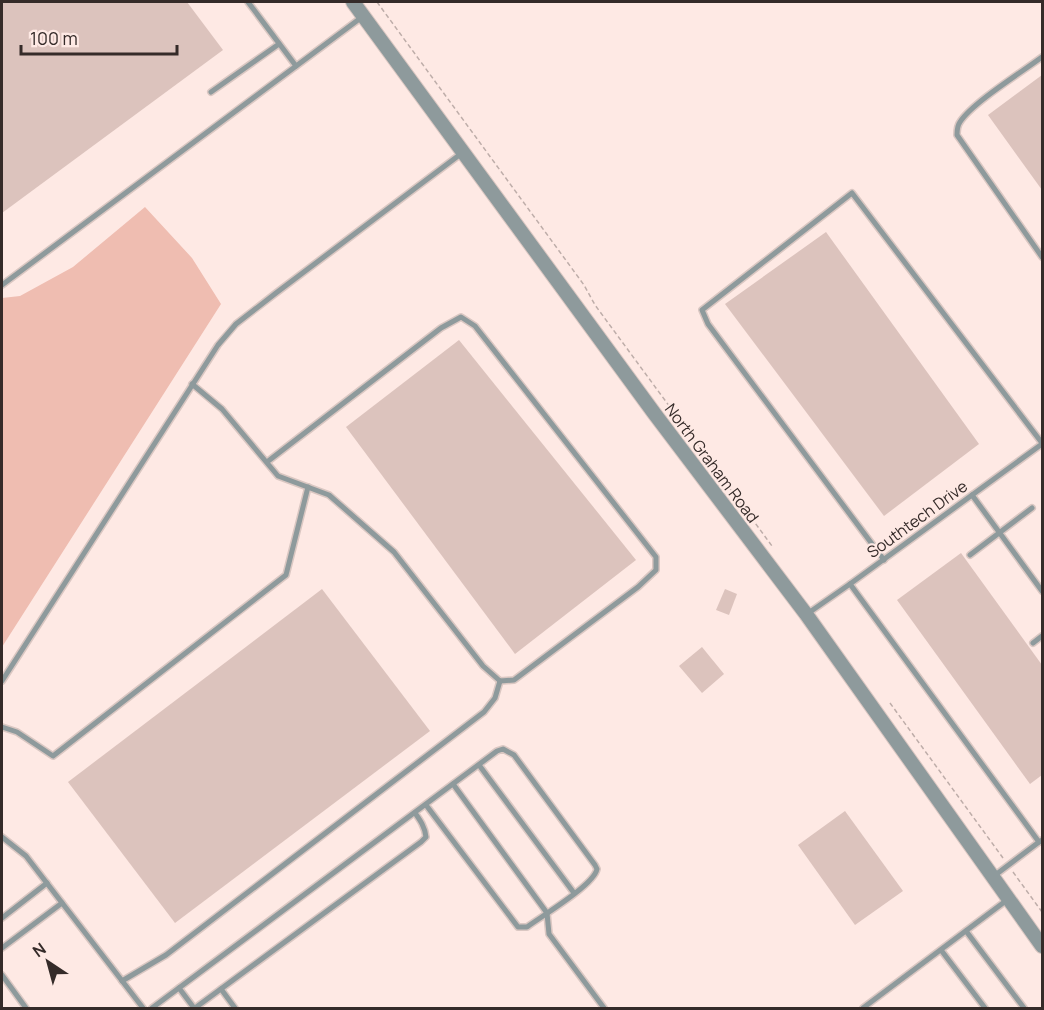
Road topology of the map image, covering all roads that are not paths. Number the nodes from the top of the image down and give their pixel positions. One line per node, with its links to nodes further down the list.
1 (248, 2): 4 (lane)
2 (353, 2): 3 (street, North Graham Road)
3 (363, 16): 6 (lane); 8 (street, North Graham Road)
4 (279, 44): 6 (lane); 7 (lane)
5 (1042, 57): 9 (lane)
6 (296, 66): 10 (lane)
7 (211, 92)
8 (464, 152): 11 (lane); 22 (street, North Graham Road)
9 (1042, 257)
10 (2, 285)
11 (192, 384): 13 (lane); 25 (lane)
12 (1042, 443): 15 (lane, Southtech Drive); 19 (lane)
13 (267, 462): 14 (lane); 26 (lane)
14 (308, 487): 26 (lane); 27 (lane)
15 (972, 495): 17 (lane); 19 (lane, Southtech Drive)
16 (1032, 508): 17 (lane)
17 (1000, 533): 18 (lane); 21 (lane)
18 (970, 555)
19 (884, 560): 20 (lane, Southtech Drive)
20 (850, 584): 22 (lane, Southtech Drive); 33 (lane)
21 (1042, 591)
22 (806, 614): 34 (street, North Graham Road)
23 (1042, 636): 24 (lane)
24 (1033, 643)
25 (2, 681)
26 (500, 681): 46 (lane)
27 (2, 727)
28 (480, 765): 29 (lane); 36 (lane); 36 (lane)
29 (453, 784): 30 (lane); 39 (lane)
30 (426, 805): 31 (lane); 39 (lane)
31 (415, 813): 47 (lane); 48 (lane)
32 (2, 837): 35 (lane)
33 (1041, 841): 34 (lane)
34 (993, 877): 37 (street, North Graham Road)
35 (47, 883): 38 (lane); 40 (lane)
36 (574, 894): 39 (lane)
37 (1009, 899): 41 (lane); 42 (street, North Graham Road)
38 (62, 903): 43 (lane); 46 (lane)
39 (547, 913): 54 (lane)
40 (2, 918)
41 (966, 931): 44 (lane); 57 (lane)
42 (1042, 946)
43 (2, 948)
44 (941, 950): 55 (lane); 56 (lane)
45 (2, 975): 49 (lane)
46 (122, 981): 50 (lane)
47 (179, 988): 51 (lane); 52 (lane)
48 (222, 989): 52 (lane); 53 (lane)
49 (26, 1008)
50 (142, 1008)
51 (152, 1008)
52 (194, 1008)
53 (235, 1008)
54 (604, 1008)
55 (863, 1008)
56 (985, 1008)
57 (1024, 1008)

